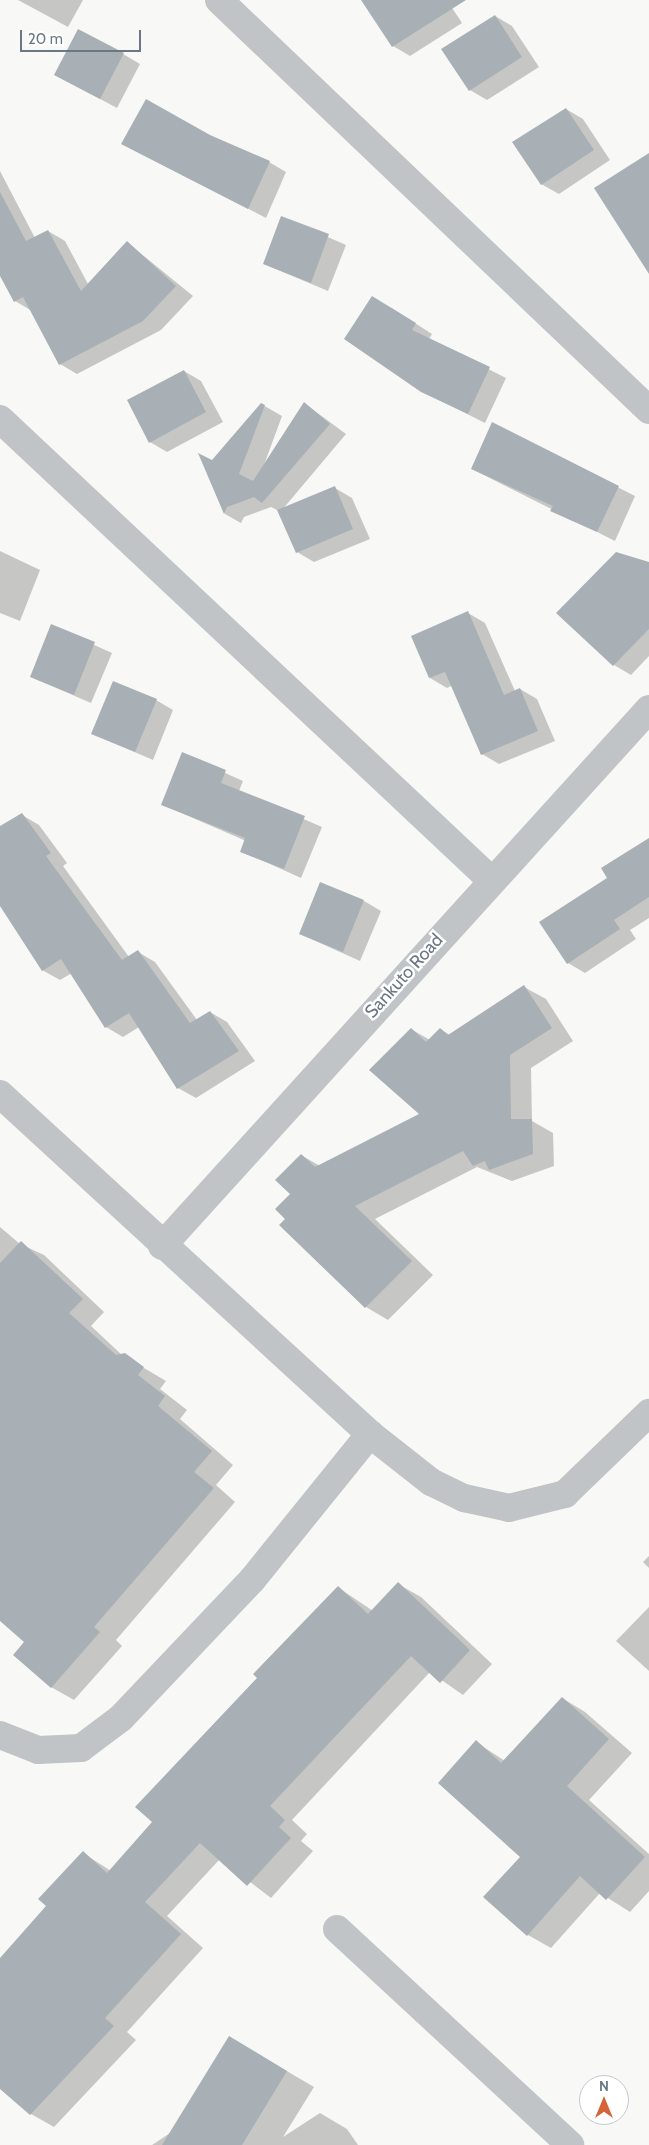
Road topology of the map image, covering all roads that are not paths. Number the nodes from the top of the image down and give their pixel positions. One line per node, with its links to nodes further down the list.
1 (220, 0): 2 (street)
2 (649, 410)
3 (0, 419): 5 (street)
4 (649, 709): 5 (street, Sankuto Road)
5 (490, 880): 7 (street, Sankuto Road)
6 (0, 1094): 7 (street)
7 (162, 1246): 9 (street)
8 (649, 1414): 9 (street)
9 (370, 1434): 10 (street)
10 (0, 1734)
11 (337, 1929): 12 (street)
12 (570, 2145)

